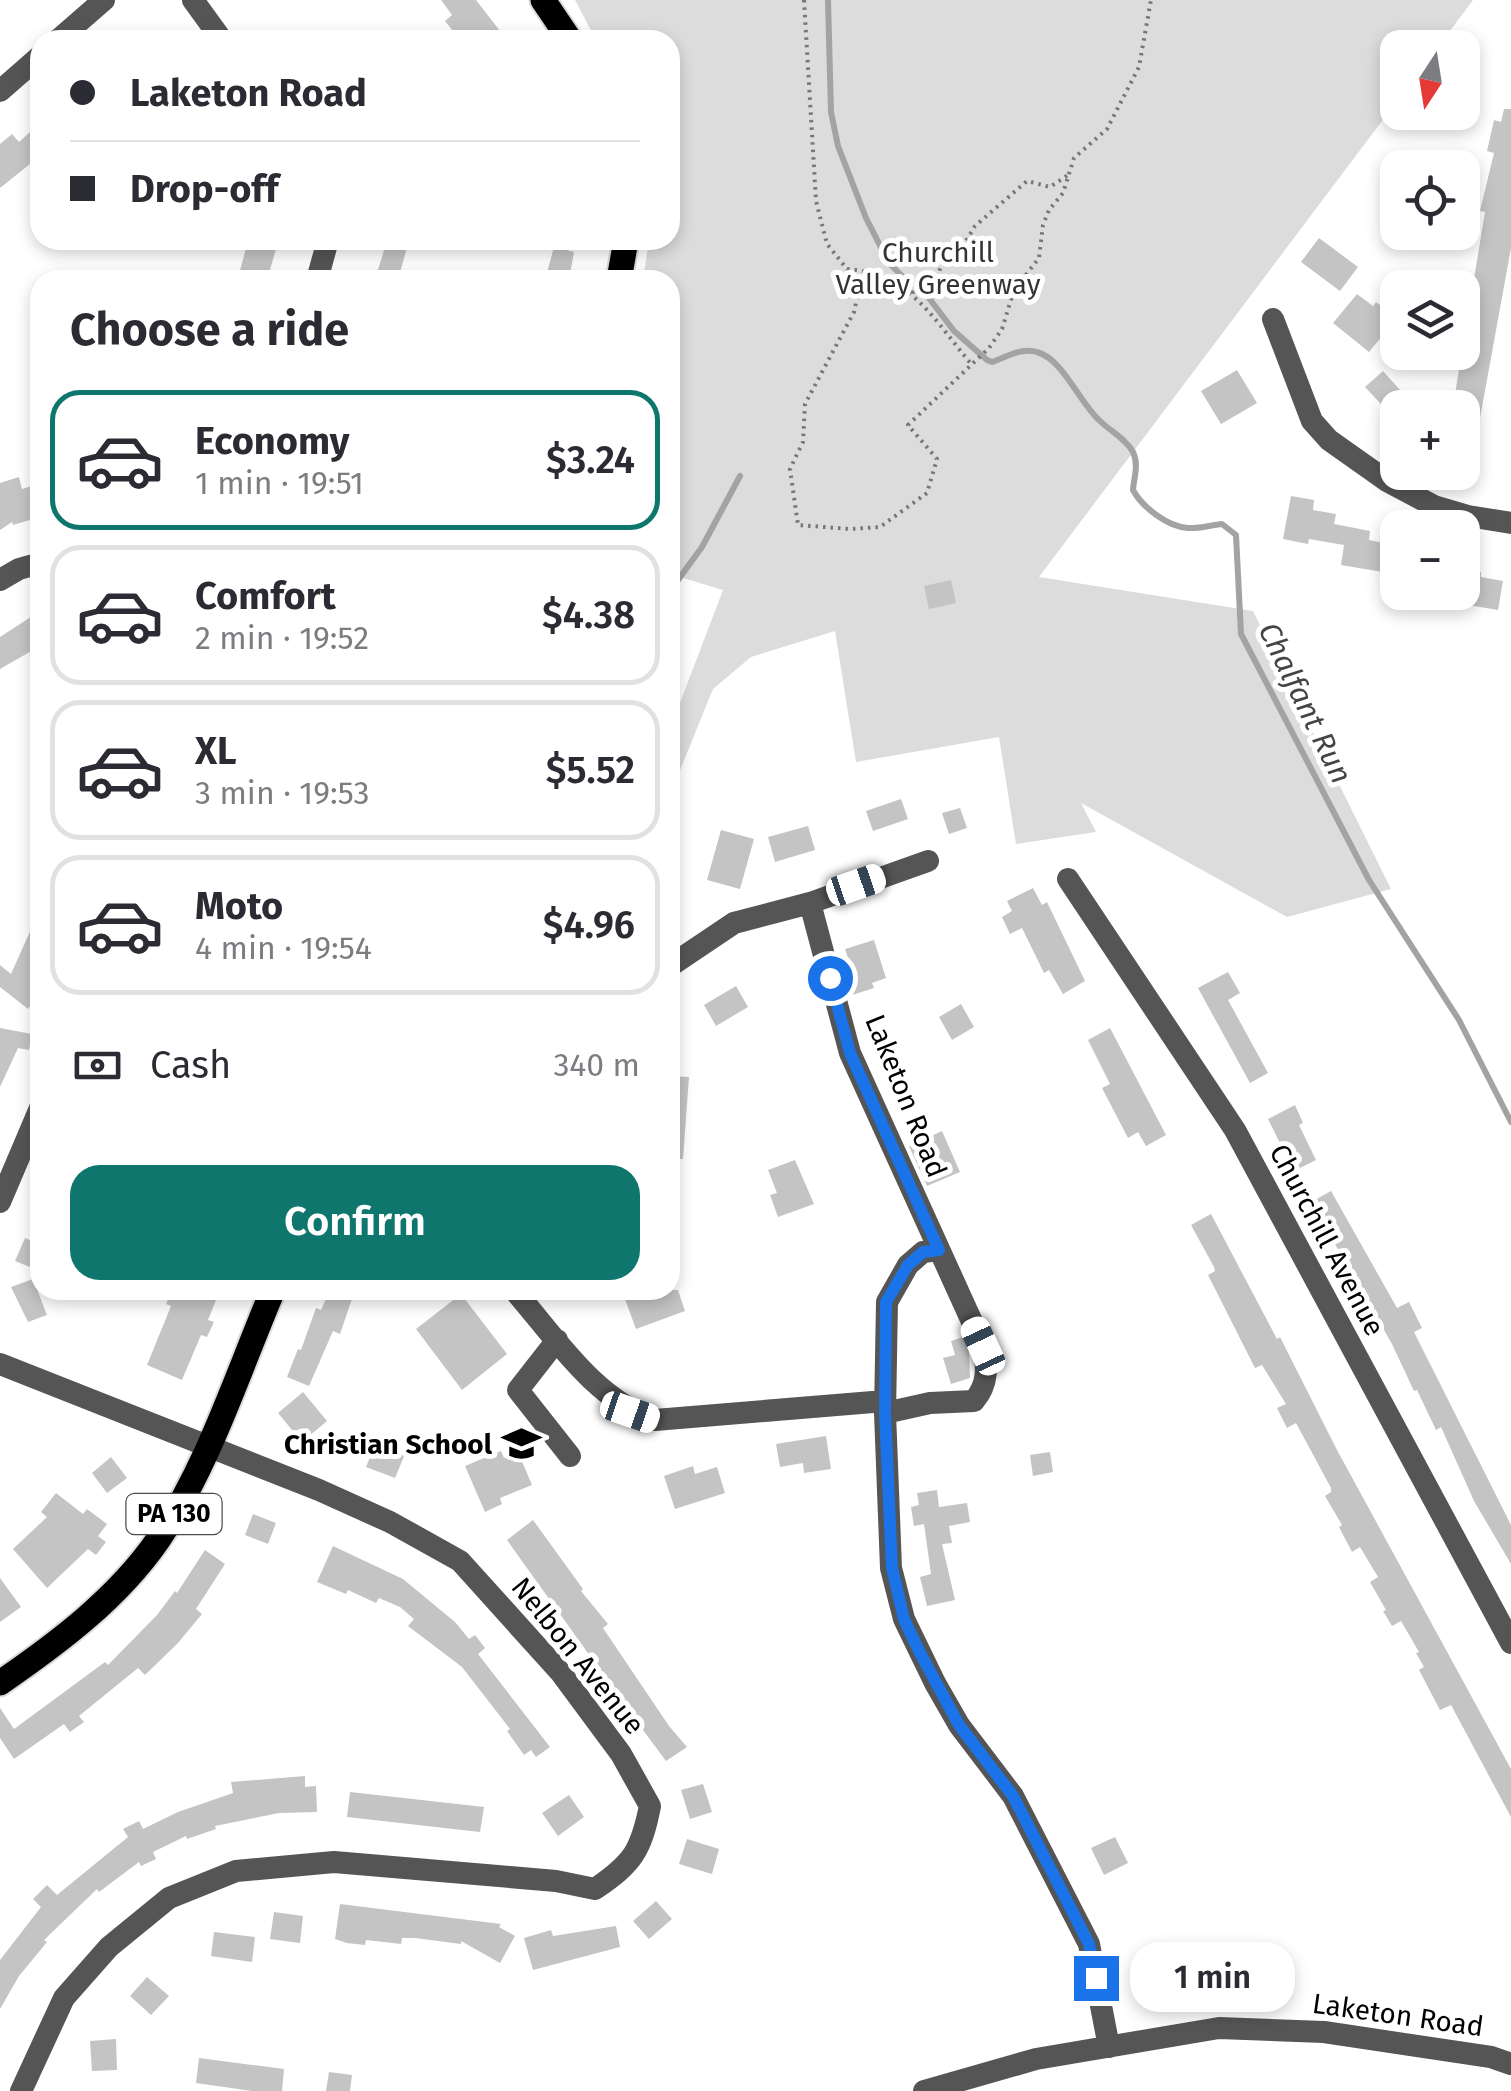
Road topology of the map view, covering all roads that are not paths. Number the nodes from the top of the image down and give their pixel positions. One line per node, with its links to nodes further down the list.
1 (104, 0): 4 (street)
2 (193, 0): 5 (street)
3 (543, 0): 6 (main road)
4 (70, 30)
5 (215, 30)
6 (563, 30)
7 (30, 65): 8 (street)
8 (0, 91)
9 (1273, 319): 10 (street)
10 (1511, 523)
11 (30, 566): 12 (street)
12 (0, 580)
13 (928, 860): 15 (street)
14 (1068, 879): 27 (street, Churchill Avenue)
15 (810, 903): 16 (street); 19 (street, Laketon Road)
16 (680, 959)
17 (30, 1132): 18 (street)
18 (0, 1202)
19 (939, 1250): 24 (street); 24 (street, Laketon Road)
20 (269, 1300): 25 (main road, PA 130)
21 (523, 1300): 22 (street)
22 (558, 1340): 24 (street); 26 (street)
23 (0, 1364): 25 (street, Nelbon Avenue)
24 (885, 1407): 29 (street)
25 (207, 1444): 28 (main road, PA 130); 31 (street, Nelbon Avenue)
26 (570, 1456)
27 (1511, 1643)
28 (0, 1683)
29 (1109, 2047): 30 (street, Laketon Road); 32 (street, Laketon Road)
30 (1511, 2064)
31 (21, 2091)
32 (924, 2091)

